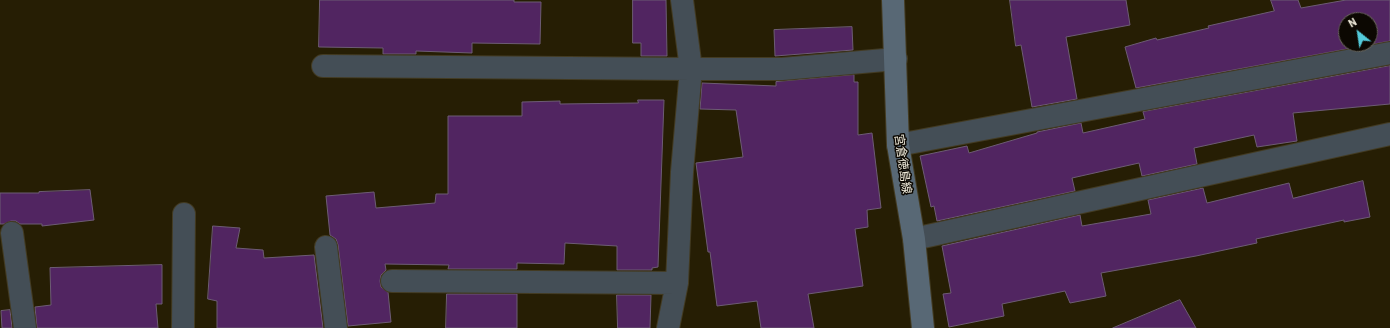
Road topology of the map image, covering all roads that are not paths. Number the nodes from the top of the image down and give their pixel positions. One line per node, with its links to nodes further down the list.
1 (682, 0): 6 (street)
2 (893, 0): 4 (main road, 宮倉徳島線)
3 (1390, 53): 8 (street)
4 (896, 59): 6 (street); 8 (main road, 宮倉徳島線)
5 (323, 66): 6 (street)
6 (691, 69): 14 (street)
7 (1390, 134): 11 (street)
8 (898, 145): 11 (main road, 宮倉徳島線)
9 (184, 214): 16 (street)
10 (12, 233): 15 (street)
11 (914, 239): 19 (main road, 宮倉徳島線)
12 (326, 247): 17 (street)
13 (392, 281): 14 (street)
14 (677, 283): 18 (street)
15 (25, 328)
16 (183, 328)
17 (336, 328)
18 (668, 328)
19 (923, 328)

